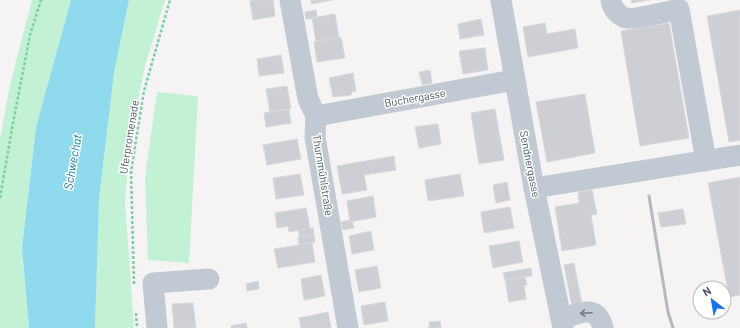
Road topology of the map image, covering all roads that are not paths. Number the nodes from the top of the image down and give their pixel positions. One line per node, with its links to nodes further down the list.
1 (290, 0): 5 (street, Thurnmühlstraße)
2 (501, 0): 4 (street, Sendnergasse)
3 (611, 0): 7 (street)
4 (514, 80): 5 (street, Buchergasse); 8 (street, Sendnergasse)
5 (316, 116): 12 (street, Thurnmühlstraße)
6 (740, 155): 7 (street)
7 (706, 161): 8 (street)
8 (534, 188): 10 (street, Sendnergasse)
9 (209, 279): 11 (street)
10 (557, 325): 13 (street, one-way to 10)
11 (158, 328)
12 (348, 328)
13 (603, 328)

